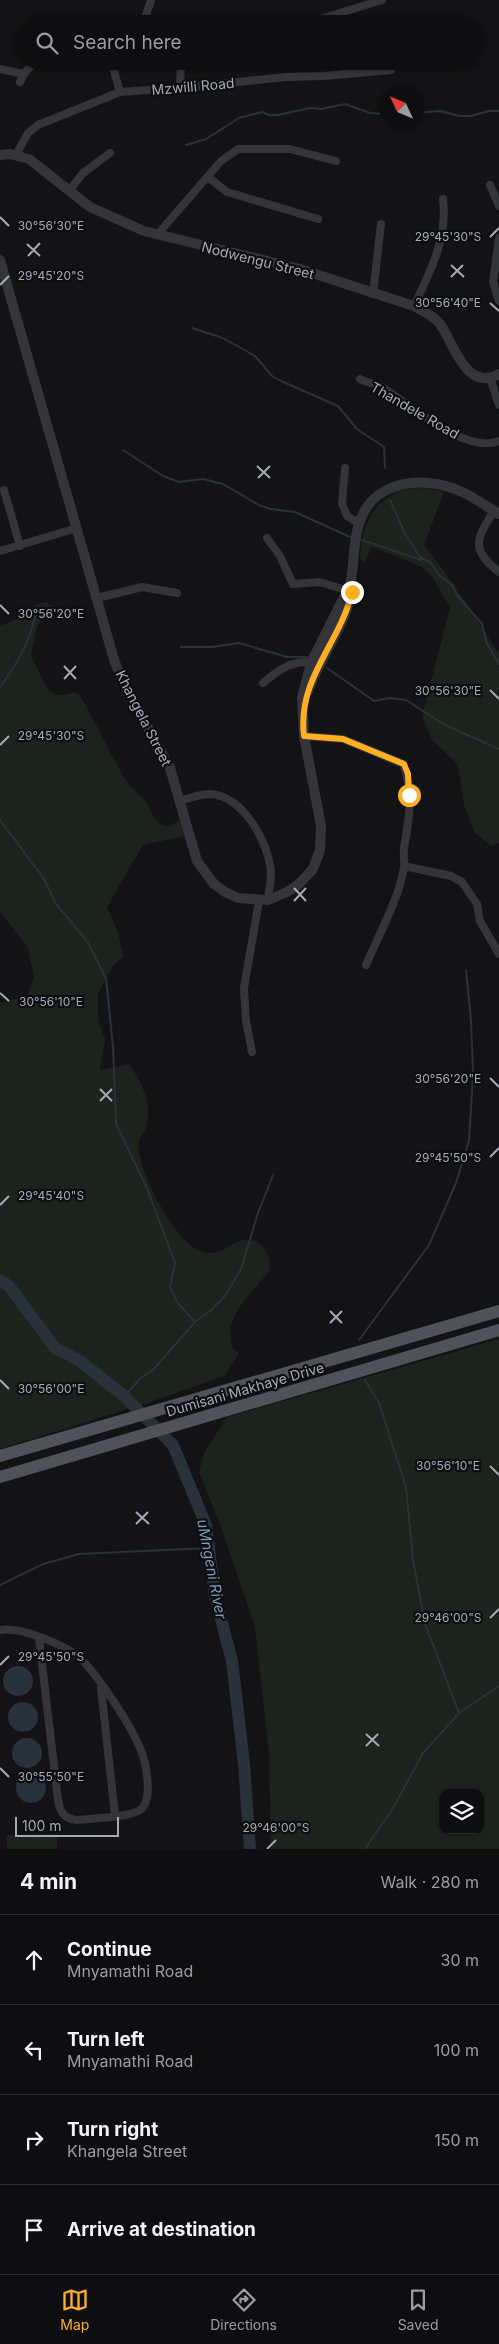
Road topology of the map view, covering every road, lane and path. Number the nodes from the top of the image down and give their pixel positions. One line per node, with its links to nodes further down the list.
1 (151, 0): 3 (street)
2 (382, 0): 4 (street)
3 (146, 15)
4 (333, 15)
5 (0, 69): 10 (street)
6 (29, 70): 10 (street)
7 (114, 70): 13 (street)
8 (181, 70): 12 (street)
9 (391, 70): 12 (street, Mzwilli Road)
10 (24, 74): 11 (street)
11 (20, 82)
12 (180, 88): 13 (street, Mzwilli Road)
13 (120, 92): 16 (street, Mzwilli Road)
14 (110, 153): 20 (street)
15 (0, 155): 16 (street, Nodwengu Street)
16 (16, 155): 20 (street, Nodwengu Street)
17 (336, 161): 18 (street)
18 (208, 177): 23 (street); 25 (street)
19 (490, 185): 22 (street)
20 (68, 191): 25 (street, Nodwengu Street)
21 (442, 199): 30 (street)
22 (499, 206)
23 (318, 219)
24 (381, 224): 28 (street)
25 (157, 235): 28 (street, Nodwengu Street)
26 (499, 238): 29 (street)
27 (0, 260): 39 (street, Khangela Street)
28 (373, 294): 30 (street, Nodwengu Street)
29 (499, 301)
30 (414, 306): 31 (street, Nodwengu Street)
31 (495, 376): 33 (street)
32 (360, 379): 34 (street, Thandele Road)
33 (499, 405)
34 (499, 441)
35 (345, 468): 38 (street)
36 (4, 490): 41 (street)
37 (496, 513): 38 (street); 43 (street)
38 (359, 523): 44 (street)
39 (77, 528): 41 (street); 46 (street, Khangela Street)
40 (267, 538): 44 (street)
41 (20, 546): 42 (street)
42 (0, 551)
43 (499, 572)
44 (350, 589): 47 (street)
45 (177, 592): 46 (street)
46 (97, 598): 50 (street, Khangela Street)
47 (314, 664): 48 (street); 49 (street)
48 (263, 683)
49 (304, 736): 51 (street); 52 (street)
50 (180, 801): 52 (street, Khangela Street); 52 (street)
51 (404, 866): 53 (street); 54 (street)
52 (263, 900): 55 (street)
53 (499, 954)
54 (366, 965)
55 (252, 1052)
56 (499, 1311): 58 (main road, Dumisani Makhaye Drive)
57 (499, 1330): 59 (main road, Dumisani Makhaye Drive)
58 (0, 1456)
59 (0, 1476)
60 (0, 1630): 61 (street)
61 (39, 1638): 62 (street); 63 (street)
62 (101, 1685): 63 (street); 63 (street)
63 (115, 1815)

